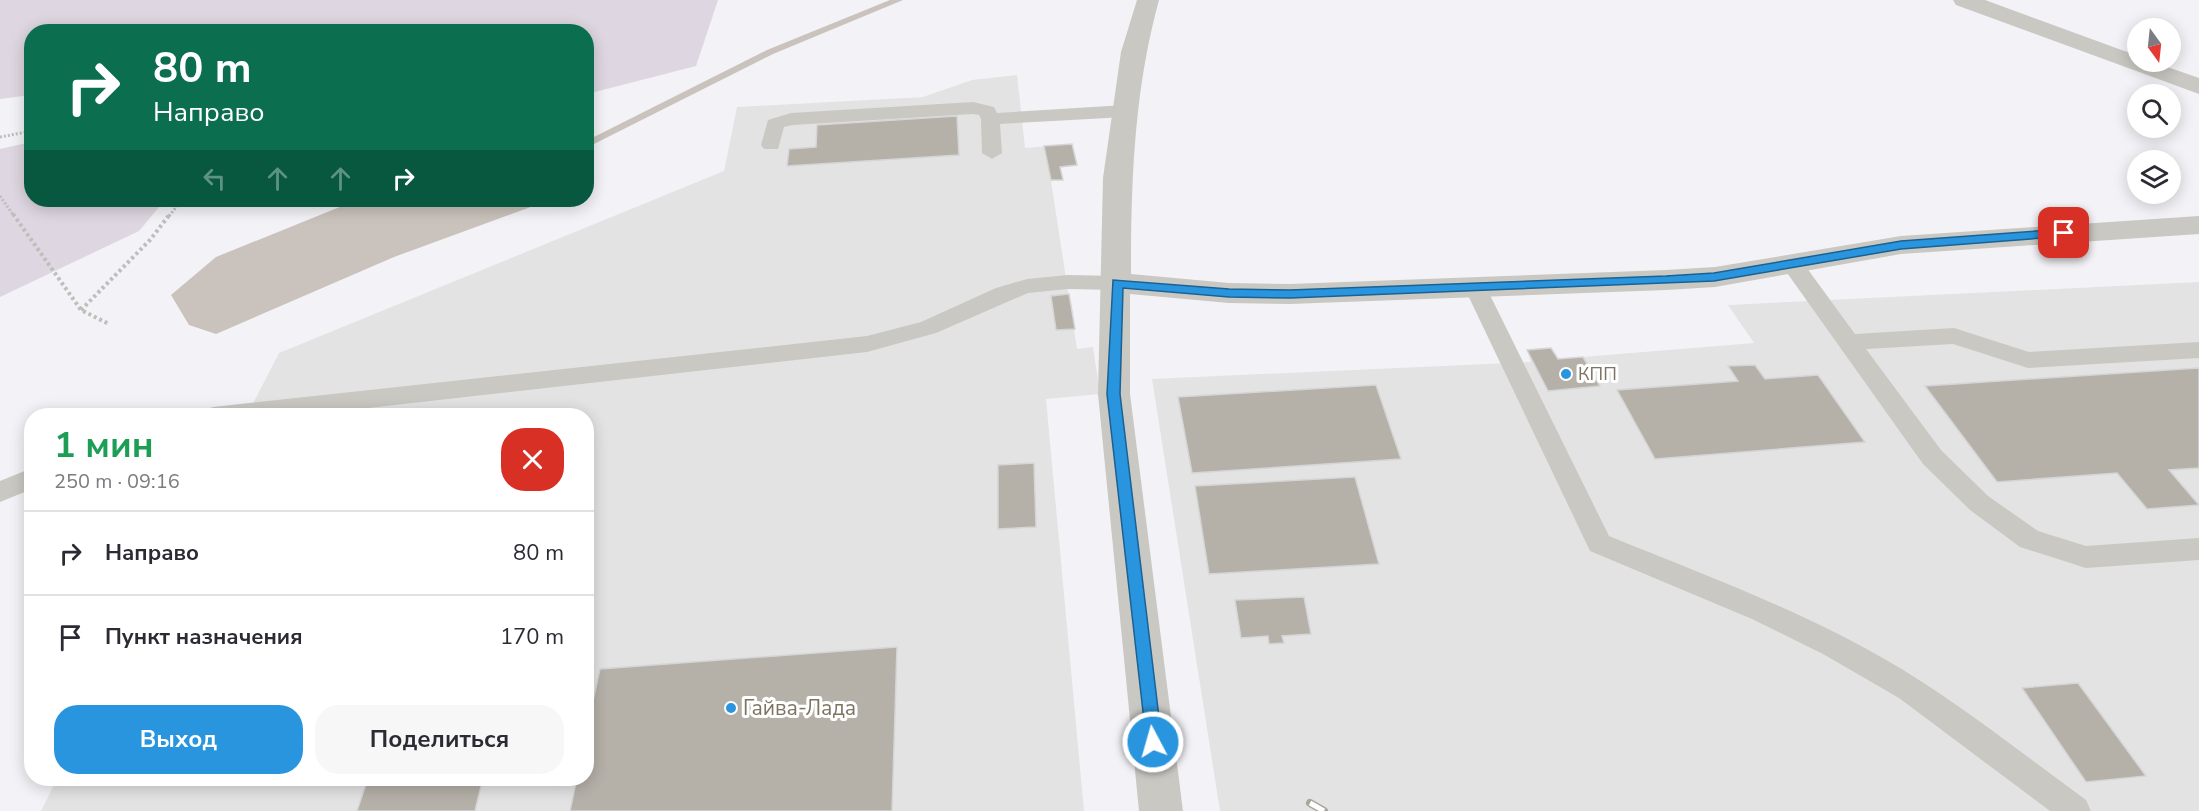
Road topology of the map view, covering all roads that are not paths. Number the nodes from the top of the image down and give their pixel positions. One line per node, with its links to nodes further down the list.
1 (1148, 0): 4 (street)
2 (1964, 0): 3 (street)
3 (2199, 87)
4 (1125, 111): 5 (lane); 10 (street)
5 (990, 119): 6 (lane); 7 (lane)
6 (771, 145)
7 (992, 153)
8 (2199, 225): 9 (street)
9 (1793, 265): 11 (street); 12 (lane)
10 (1117, 283): 11 (street); 14 (lane); 18 (street)
11 (1476, 289): 19 (lane)
12 (1849, 342): 13 (lane); 17 (lane)
13 (2199, 350)
14 (287, 408)
15 (24, 482): 16 (lane)
16 (0, 492)
17 (2199, 549)
18 (1161, 811)
19 (2075, 811)

